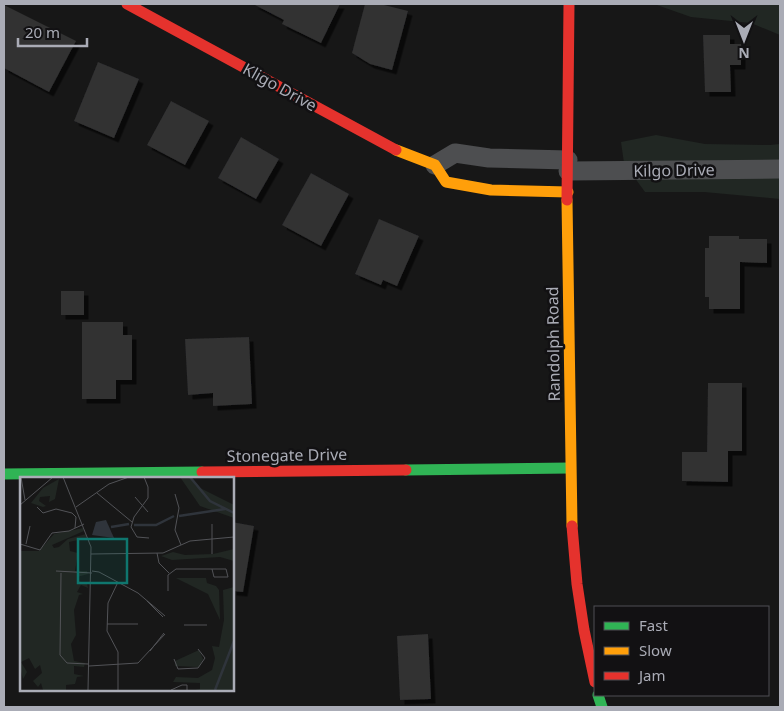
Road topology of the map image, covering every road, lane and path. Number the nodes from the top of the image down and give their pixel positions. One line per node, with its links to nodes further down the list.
1 (127, 4): 3 (street, Kligo Drive)
2 (568, 4): 5 (street, Randolph Road)
3 (150, 9): 4 (street, Kligo Drive)
4 (435, 165): 5 (street); 7 (street)
5 (568, 166): 6 (street, Kilgo Drive); 7 (street, Randolph Road)
6 (780, 169)
7 (568, 192): 8 (street, Randolph Road)
8 (570, 468): 9 (street, Stonegate Drive); 10 (street, Randolph Road)
9 (4, 474)
10 (594, 677)

